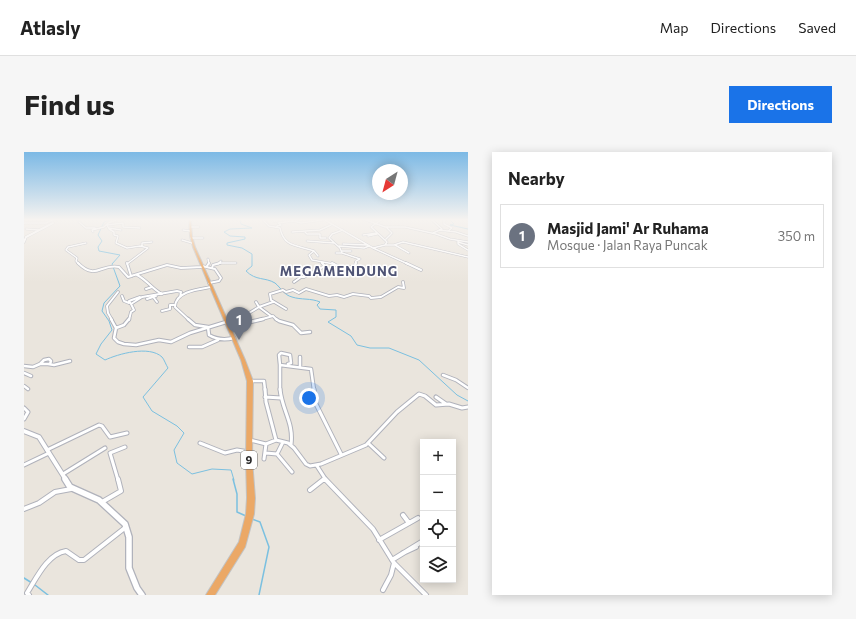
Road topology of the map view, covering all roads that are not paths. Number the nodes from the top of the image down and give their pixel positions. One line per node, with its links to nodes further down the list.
1 (182, 240): 4 (street)
2 (191, 240): 37 (highway, 9)
3 (117, 241): 20 (street)
4 (186, 241)
5 (307, 241): 15 (street)
6 (332, 241): 15 (street)
7 (360, 241): 22 (street)
8 (458, 241): 13 (street); 19 (street); 24 (street)
9 (152, 242): 20 (street)
10 (286, 242): 11 (street); 25 (street)
11 (292, 242)
12 (386, 242): 18 (street); 23 (street)
13 (468, 242)
14 (86, 243): 42 (street)
15 (334, 243): 21 (street)
16 (352, 244): 17 (street)
17 (348, 245): 21 (street); 22 (street)
18 (394, 245): 29 (street); 31 (street)
19 (468, 245)
20 (141, 246): 42 (street)
21 (339, 246): 22 (street); 27 (street)
22 (369, 246): 23 (street)
23 (372, 248): 40 (street)
24 (468, 250)
25 (314, 251): 30 (street); 34 (street)
26 (351, 251): 27 (street)
27 (341, 252): 28 (street); 39 (street)
28 (336, 253)
29 (409, 253)
30 (318, 256)
31 (468, 257)
32 (208, 259): 37 (street)
33 (230, 259): 35 (street)
34 (319, 261): 39 (street); 43 (street)
35 (228, 262): 36 (street); 38 (street)
36 (236, 263)
37 (204, 266): 38 (street); 42 (street); 45 (highway, 9)
38 (212, 268): 45 (street)
39 (343, 269): 41 (street)
40 (421, 270)
41 (355, 273)
42 (131, 276): 46 (street)
43 (294, 282)
44 (403, 282): 58 (street)
45 (210, 285): 52 (street); 65 (highway, 9)
46 (152, 287): 47 (street); 49 (street)
47 (146, 289)
48 (118, 292): 68 (street)
49 (162, 294): 50 (street); 52 (street)
50 (158, 295): 53 (street); 54 (street); 59 (street)
51 (122, 296): 59 (street)
52 (180, 297): 60 (street)
53 (154, 298): 55 (street); 56 (street)
54 (160, 299)
55 (147, 300)
56 (157, 302)
57 (256, 302): 61 (street)
58 (273, 302): 61 (street); 62 (street)
59 (130, 303): 68 (street)
60 (174, 304): 63 (street); 66 (street)
61 (259, 307): 64 (street); 65 (street)
62 (286, 309)
63 (162, 311)
64 (272, 316): 67 (street); 69 (street)
65 (227, 321): 66 (street); 67 (highway, 9)
66 (208, 327): 68 (street); 71 (street)
67 (229, 327): 70 (highway, 9)
68 (116, 328)
69 (310, 332)
70 (234, 338): 71 (street); 85 (highway, 9)
71 (219, 340): 72 (street)
72 (189, 347)
73 (300, 357): 80 (street)
74 (70, 361): 77 (street)
75 (309, 362): 81 (street)
76 (40, 364): 77 (street); 77 (street); 79 (street)
77 (48, 364)
78 (280, 364): 78 (street); 80 (street); 91 (street)
79 (24, 366)
80 (300, 366): 81 (street)
81 (310, 368): 111 (street)
82 (24, 373): 84 (street)
83 (443, 375): 87 (street)
84 (31, 376)
85 (250, 381): 90 (street); 98 (highway, 9)
86 (24, 386): 88 (street)
87 (468, 388)
88 (28, 389)
89 (436, 396): 92 (street)
90 (265, 397): 91 (street); 99 (street)
91 (281, 398): 104 (street)
92 (446, 404): 93 (street); 102 (street)
93 (468, 407)
94 (24, 408): 95 (street)
95 (24, 419)
96 (24, 431): 107 (street)
97 (127, 433): 107 (street)
98 (249, 440): 103 (street); 108 (highway, 9)
99 (276, 440): 100 (street); 103 (street)
100 (283, 442): 104 (street); 110 (street)
101 (200, 443): 108 (street)
102 (368, 443): 111 (street); 112 (street)
103 (266, 444): 109 (street)
104 (291, 445): 115 (street)
105 (125, 447): 121 (street)
106 (105, 448): 117 (street)
107 (48, 451): 114 (street); 117 (street)
108 (249, 452): 133 (highway, 9)
109 (266, 453): 110 (street); 113 (street)
110 (277, 454): 116 (street)
111 (341, 454): 115 (street)
112 (384, 458)
113 (264, 459)
114 (24, 465)
115 (317, 466): 118 (street)
116 (292, 472)
117 (62, 475): 119 (street)
118 (325, 479): 120 (street); 127 (street)
119 (73, 489): 121 (street); 122 (street)
120 (310, 490)
121 (102, 502): 126 (street)
122 (24, 509)
123 (403, 515): 125 (street)
124 (418, 518): 125 (street)
125 (409, 523): 127 (street)
126 (127, 527): 131 (street); 132 (street)
127 (379, 540): 129 (street)
128 (420, 544): 129 (street)
129 (393, 561): 130 (street); 134 (street)
130 (383, 590)
131 (28, 594)
132 (142, 595)
133 (210, 595)
134 (426, 595)

